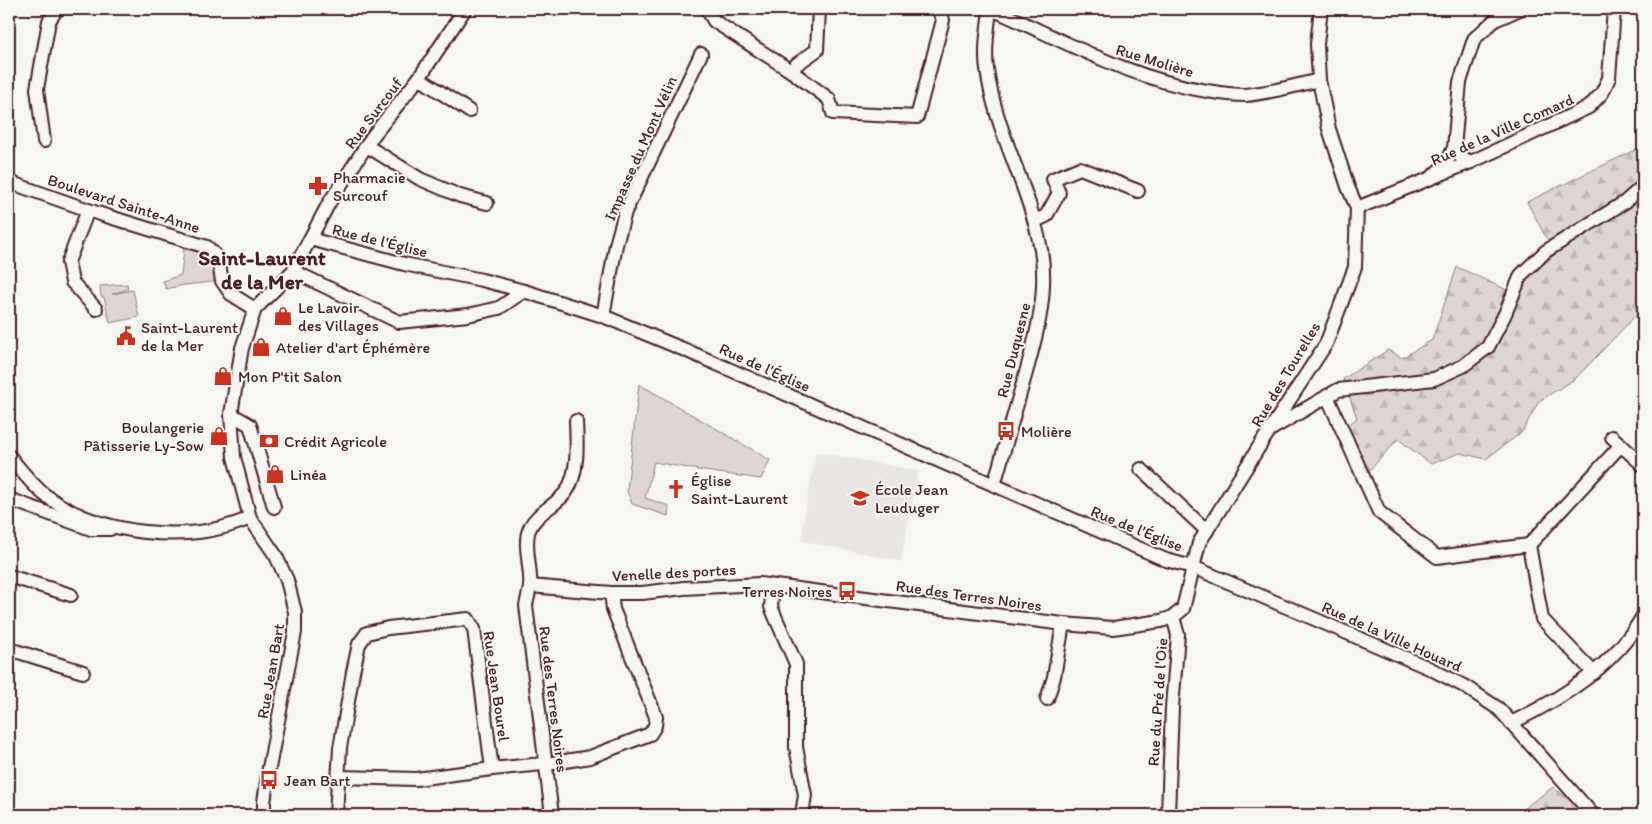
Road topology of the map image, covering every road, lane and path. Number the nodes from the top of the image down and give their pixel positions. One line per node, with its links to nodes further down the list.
1 (57, 9): 15 (street)
2 (465, 9): 12 (street, Rue Surcouf)
3 (707, 9): 11 (street)
4 (819, 9): 11 (street)
5 (938, 9): 11 (street)
6 (990, 9): 13 (street, Rue Molière); 26 (street, Rue Duquesne)
7 (1321, 9): 13 (street, Rue des Tourelles)
8 (1520, 9): 17 (street)
9 (1614, 9): 18 (street, Rue de la Ville Comard)
10 (701, 54): 32 (street, Impasse du Mont Vélin)
11 (791, 71)
12 (419, 78): 14 (street); 16 (street, Rue Surcouf)
13 (1319, 80): 24 (street, Rue des Tourelles)
14 (469, 111)
15 (44, 141)
16 (367, 146): 23 (street); 27 (street, Rue Surcouf)
17 (1454, 148): 18 (street); 19 (street)
18 (1471, 162): 19 (street, Rue de la Ville Comard)
19 (1428, 180): 24 (street, Rue de la Ville Comard)
20 (9, 182): 25 (street, Boulevard Sainte-Anne)
21 (1643, 186): 33 (street)
22 (1138, 191): 26 (street)
23 (487, 203)
24 (1357, 208): 36 (street, Rue des Tourelles)
25 (88, 210): 30 (street); 31 (street, Boulevard Sainte-Anne)
26 (1035, 221): 40 (street, Rue Duquesne)
27 (310, 239): 28 (street, Rue Jean Bart); 29 (street, Rue de l'Église)
28 (293, 271): 29 (street); 31 (street, Rue Jean Bart)
29 (524, 291): 32 (street, Rue de l'Église)
30 (96, 309)
31 (255, 309): 34 (street, Rue Jean Bart)
32 (603, 316): 40 (street, Rue de l'Église)
33 (1327, 396): 36 (street); 46 (street)
34 (231, 414): 42 (street); 43 (street, Rue Jean Bart)
35 (576, 421): 50 (street, Rue des Terres Noires)
36 (1271, 429): 45 (street, Rue des Tourelles)
37 (9, 456): 44 (street)
38 (1643, 465): 46 (street)
39 (1141, 469): 45 (street)
40 (994, 485): 47 (street, Rue de l'Église)
41 (9, 499): 44 (street)
42 (274, 507)
43 (250, 518): 44 (street); 64 (street, Rue Jean Bart)
44 (113, 525)
45 (1207, 531): 47 (street, Rue des Tourelles)
46 (1529, 545): 58 (street)
47 (1193, 567): 54 (street, Rue du Pré de l'Oie); 60 (street, Rue de la Ville Houard)
48 (9, 576): 52 (street)
49 (766, 585): 51 (street, Venelle des portes); 55 (street, Rue des Terres Noires); 67 (street)
50 (530, 586): 51 (street, Venelle des portes); 61 (street, Rue des Terres Noires)
51 (611, 593): 61 (street)
52 (71, 595)
53 (1643, 616): 58 (street)
54 (1173, 617): 55 (street, Rue des Terres Noires); 68 (street, Rue du Pré de l'Oie)
55 (1063, 624): 59 (street)
56 (9, 649): 57 (street)
57 (83, 672)
58 (1594, 674): 60 (street)
59 (1047, 699)
60 (1511, 723): 69 (street, Rue de la Ville Houard)
61 (545, 764): 62 (street); 66 (street, Rue des Terres Noires)
62 (492, 769): 63 (street); 63 (street, Rue Jean Bourel)
63 (339, 777): 65 (street, Rue Jean Bourel)
64 (264, 815)
65 (336, 815)
66 (552, 815)
67 (802, 815)
68 (1168, 815)
69 (1593, 815)

